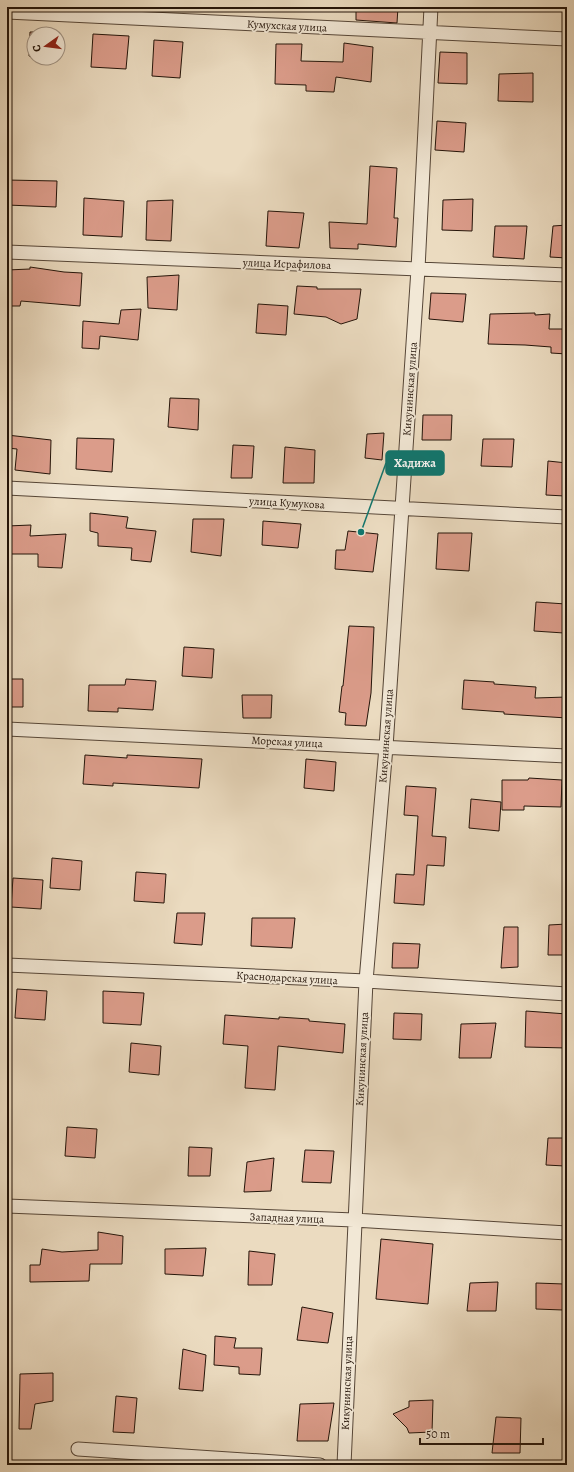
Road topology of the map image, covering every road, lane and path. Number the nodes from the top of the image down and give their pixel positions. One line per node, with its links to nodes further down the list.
1 (431, 7): 3 (street, Кикунинская улица)
2 (7, 12): 3 (street, Кумухская улица)
3 (430, 33): 4 (street, Кумухская улица); 6 (street, Кикунинская улица)
4 (567, 39)
5 (7, 252): 6 (street, улица Исрафилова)
6 (418, 269): 7 (street, улица Исрафилова); 9 (street, Кикунинская улица)
7 (567, 275)
8 (7, 488): 9 (street, улица Кумукова)
9 (401, 509): 10 (street, улица Кумукова); 12 (street, Кикунинская улица)
10 (567, 517)
11 (7, 729): 12 (street, Морская улица)
12 (386, 747): 13 (street, Морская улица); 15 (street, Кикунинская улица)
13 (567, 756)
14 (7, 965): 15 (street, Краснодарская улица)
15 (366, 981): 16 (street, Краснодарская улица); 18 (street, Кикунинская улица)
16 (567, 994)
17 (7, 1206): 18 (street, Западная улица)
18 (354, 1220): 19 (street, Западная улица); 22 (street, Кикунинская улица)
19 (567, 1233)
20 (78, 1449): 21 (street)
21 (320, 1465)
22 (344, 1465)

